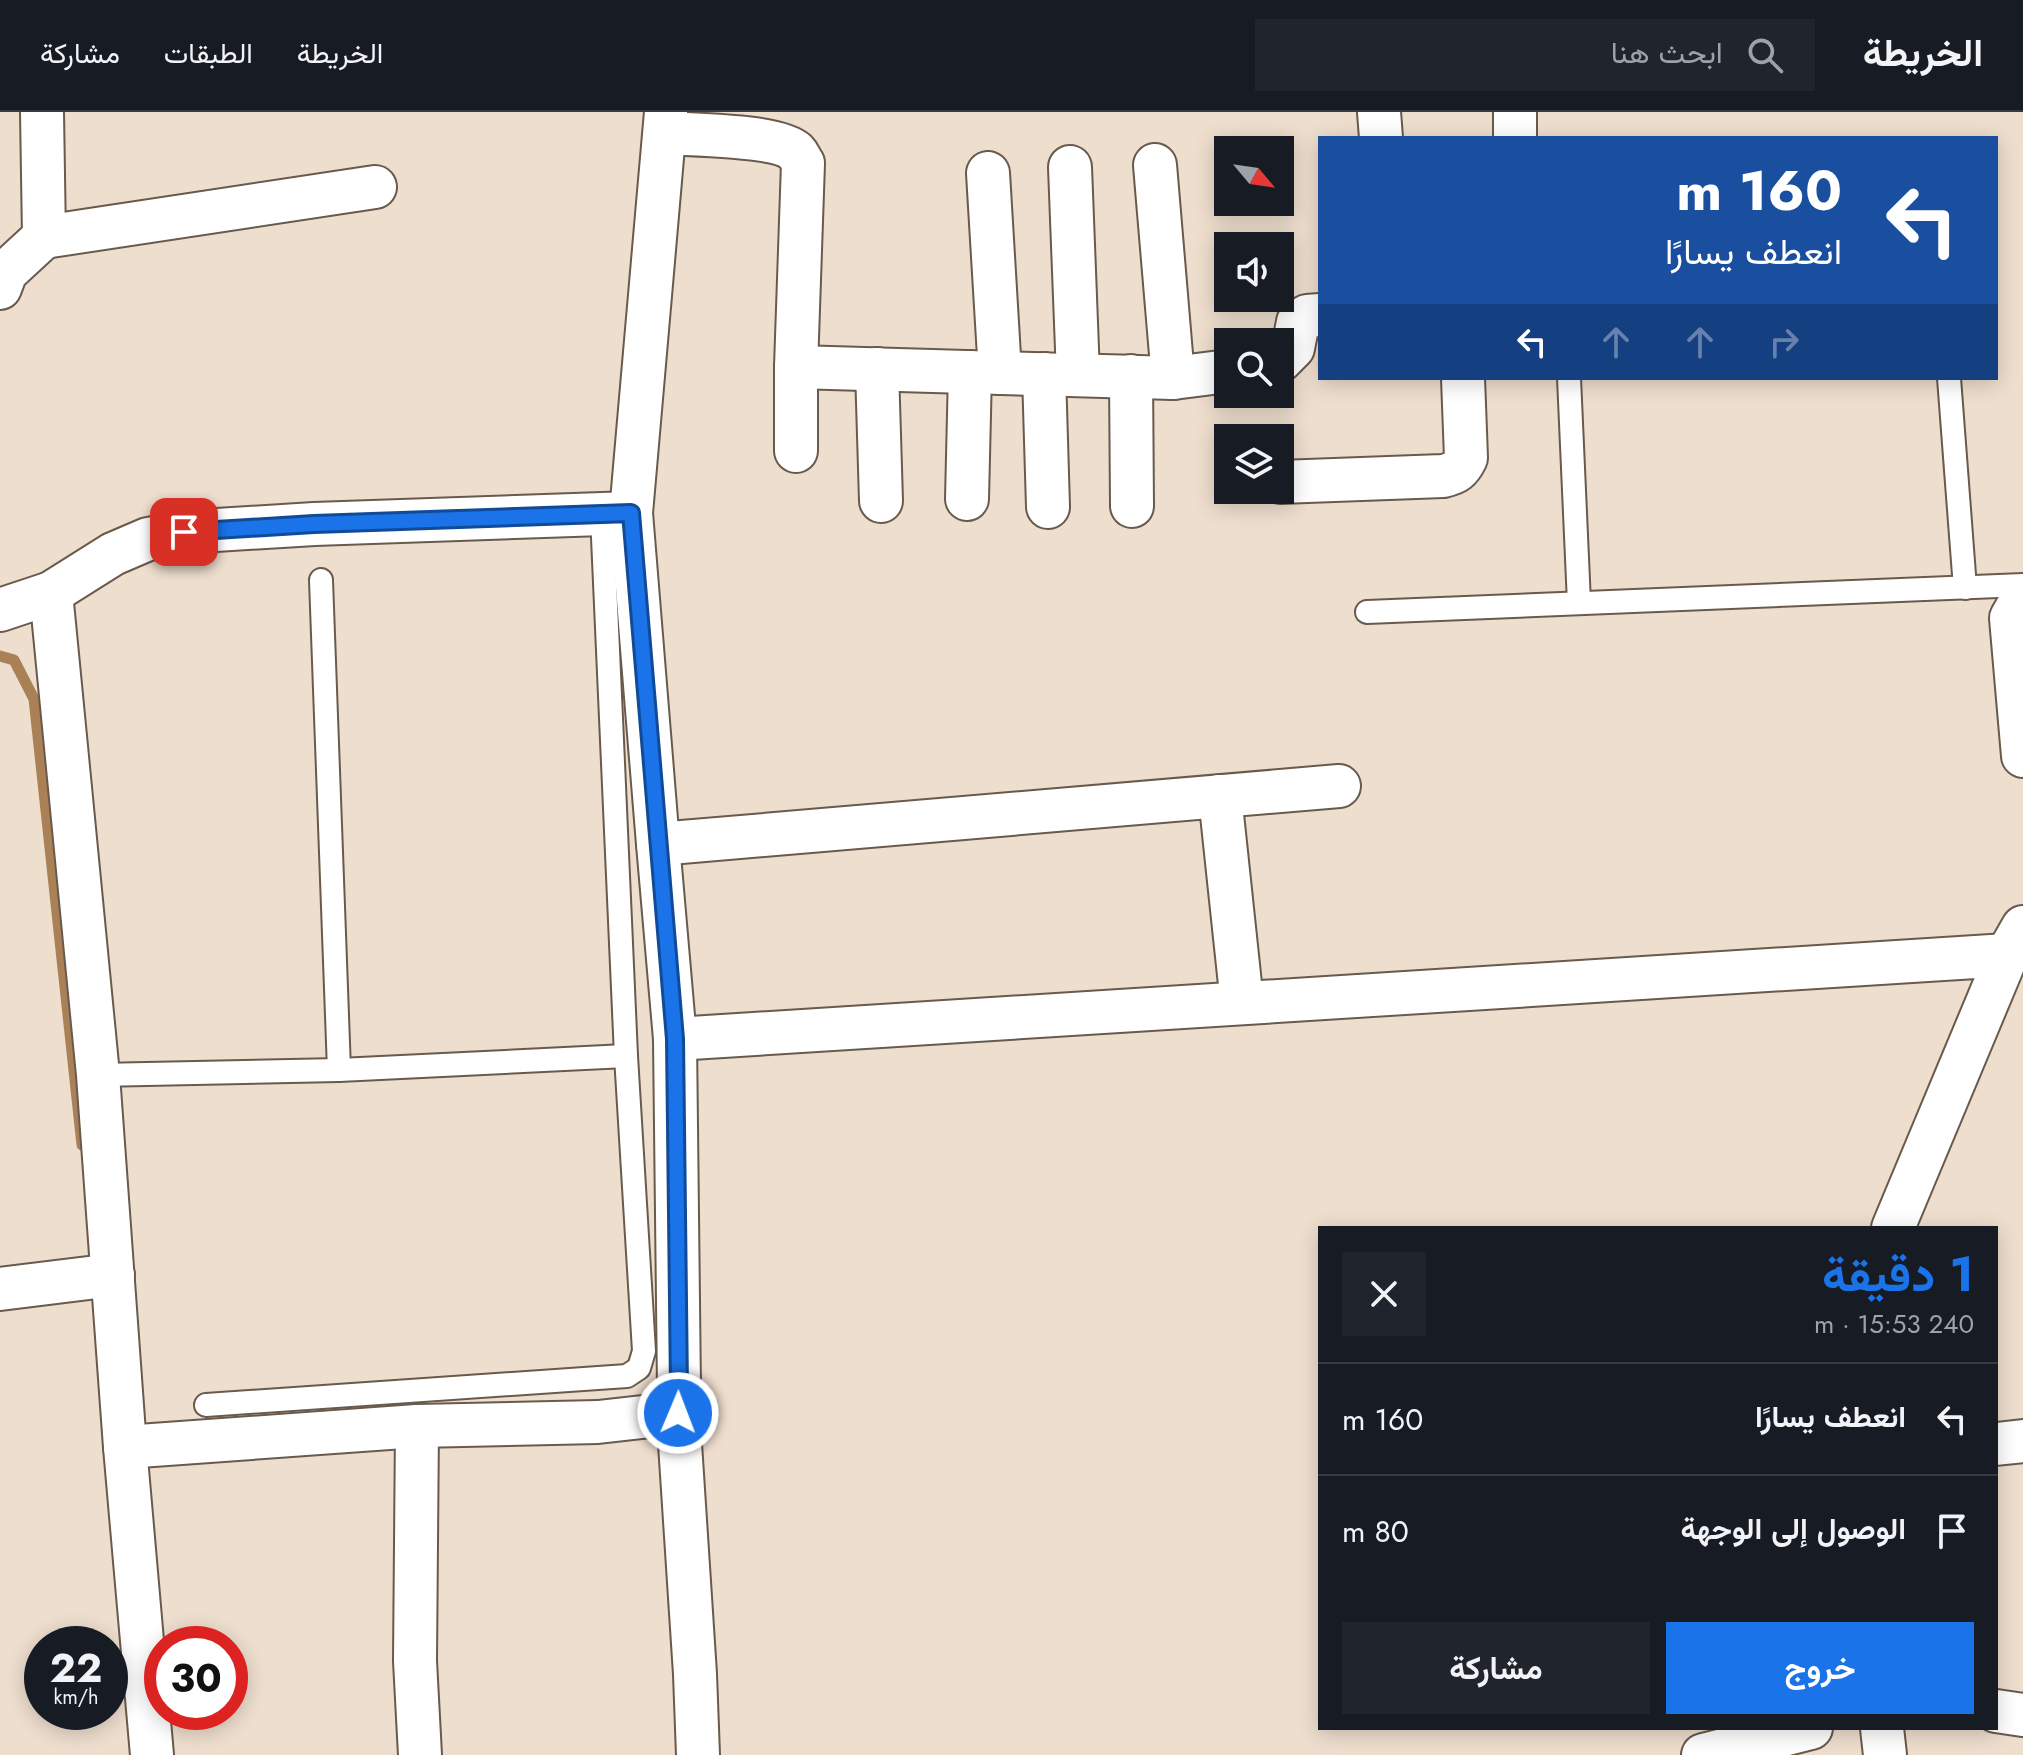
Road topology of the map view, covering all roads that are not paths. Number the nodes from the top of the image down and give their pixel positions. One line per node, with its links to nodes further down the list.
1 (42, 112): 11 (street)
2 (1379, 112): 5 (street)
3 (1515, 112): 6 (street)
4 (666, 122): 15 (street); 31 (street)
5 (1381, 136)
6 (1515, 136)
7 (1155, 165): 21 (street)
8 (1070, 167): 19 (street)
9 (988, 173): 17 (street)
10 (375, 187): 11 (street)
11 (44, 237): 12 (street)
12 (0, 288)
13 (1318, 315): 14 (street)
14 (1294, 343)
15 (796, 367): 16 (street); 25 (street)
16 (877, 369): 17 (street); 28 (street)
17 (985, 372): 19 (street); 27 (street)
18 (1214, 373): 21 (street)
19 (1061, 375): 20 (street); 30 (street)
20 (1131, 376): 21 (street); 29 (street)
21 (1173, 378)
22 (1463, 380): 26 (street)
23 (1569, 380): 37 (lane)
24 (1949, 380): 34 (lane)
25 (796, 451)
26 (1294, 481)
27 (967, 499)
28 (881, 501)
29 (1132, 506)
30 (1048, 507)
31 (616, 514): 35 (street); 43 (street); 47 (lane)
32 (321, 580): 48 (lane)
33 (2023, 585): 34 (lane)
34 (1965, 588): 37 (lane)
35 (51, 593): 38 (street); 49 (street)
36 (2023, 597): 40 (street)
37 (1579, 603): 39 (lane)
38 (0, 610)
39 (1367, 612)
40 (2023, 756)
41 (1339, 786): 42 (street)
42 (1220, 796): 43 (street); 45 (street)
43 (658, 844): 46 (street)
44 (2015, 941): 45 (street); 50 (street)
45 (1242, 1003): 46 (street)
46 (675, 1039): 54 (street)
47 (626, 1056): 48 (lane); 53 (lane)
48 (339, 1070): 49 (lane)
49 (98, 1075): 51 (street)
50 (1894, 1226)
51 (113, 1275): 52 (street); 58 (street)
52 (0, 1289)
53 (206, 1405)
54 (678, 1413): 55 (street); 65 (street)
55 (417, 1426): 58 (street); 64 (street)
56 (2023, 1441): 57 (street)
57 (1998, 1444)
58 (125, 1447): 63 (street)
59 (1998, 1711): 60 (street)
60 (2023, 1715)
61 (1803, 1730): 66 (street)
62 (1882, 1730): 67 (street)
63 (152, 1755)
64 (420, 1755)
65 (698, 1755)
66 (1703, 1755)
67 (1885, 1755)

